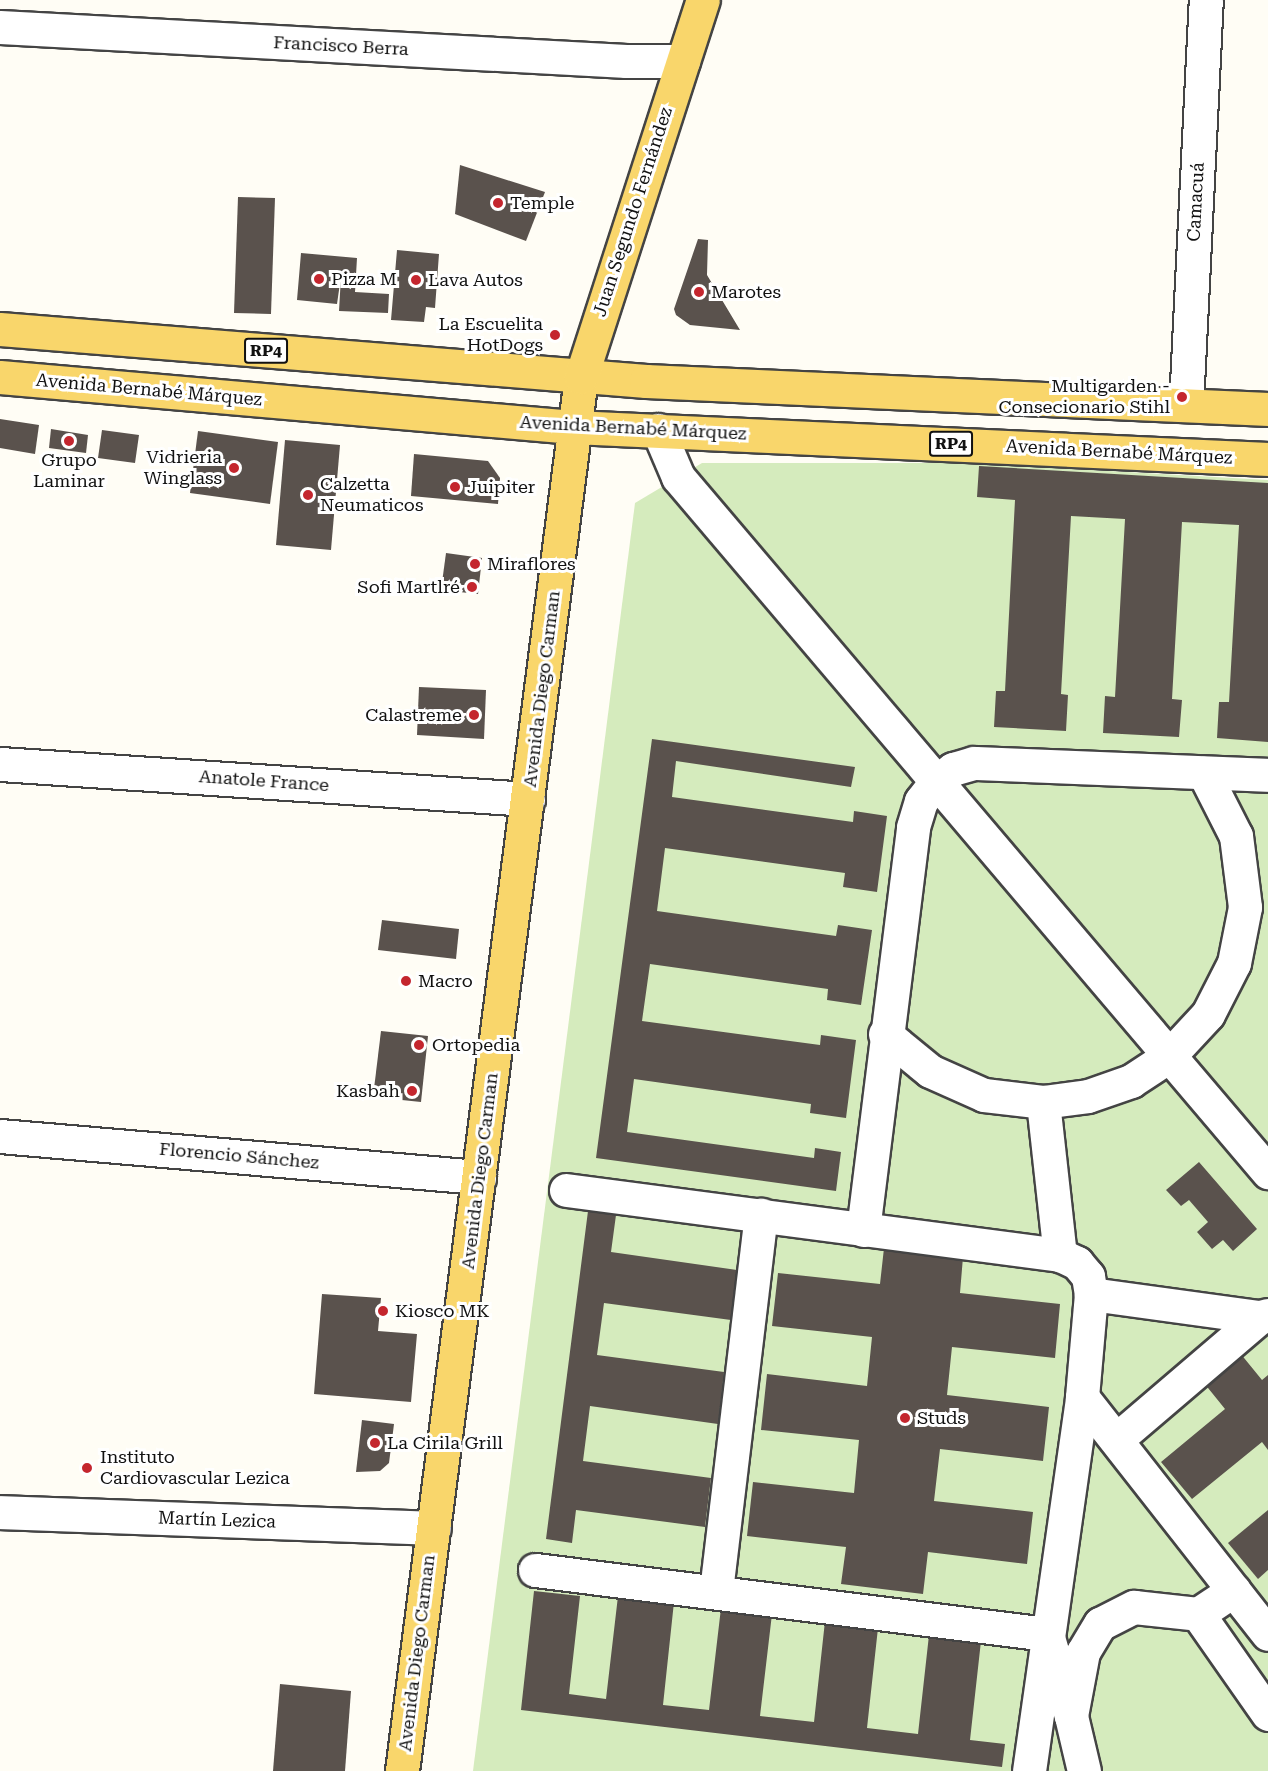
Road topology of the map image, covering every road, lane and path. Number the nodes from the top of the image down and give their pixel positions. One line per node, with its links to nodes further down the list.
1 (703, 0): 4 (main road, Juan Segundo Fernández)
2 (1206, 0): 8 (street, Camacuá)
3 (0, 27): 4 (street, Francisco Berra)
4 (683, 61): 7 (main road, Juan Segundo Fernández)
5 (0, 329): 7 (main road, RP4)
6 (0, 377): 10 (main road, Avenida Bernabé Márquez / RP4)
7 (581, 377): 8 (main road, RP4); 10 (main road, Juan Segundo Fernández)
8 (1186, 405): 9 (main road, RP4)
9 (1268, 409)
10 (573, 427): 11 (main road, Avenida Bernabé Márquez / RP4); 17 (main road, Avenida Diego Carman)
11 (658, 430): 12 (main road, Avenida Bernabé Márquez / RP4); 16 (street)
12 (1268, 459)
13 (0, 764): 17 (street, Anatole France)
14 (1204, 773): 15 (street); 16 (street); 18 (street)
15 (1268, 775)
16 (935, 783): 19 (street); 20 (street)
17 (528, 799): 24 (main road, Avenida Diego Carman)
18 (1256, 913): 20 (street)
19 (885, 1034): 21 (street); 27 (street)
20 (1169, 1056): 21 (street); 23 (street)
21 (1043, 1102): 28 (street)
22 (0, 1136): 24 (street, Florencio Sánchez)
23 (1268, 1172)
24 (479, 1178): 34 (main road, Avenida Diego Carman)
25 (566, 1190): 26 (street)
26 (761, 1215): 27 (street); 37 (street)
27 (863, 1230): 28 (street)
28 (1060, 1255): 29 (street)
29 (1091, 1294): 30 (street); 31 (street)
30 (1264, 1316): 32 (street)
31 (1082, 1397): 32 (street); 39 (street)
32 (1117, 1439): 36 (street)
33 (0, 1512): 34 (street, Martín Lezica)
34 (434, 1528): 43 (main road, Avenida Diego Carman)
35 (535, 1570): 37 (street)
36 (1234, 1590): 38 (street); 40 (street)
37 (716, 1591): 39 (street)
38 (1198, 1614): 41 (street); 42 (street)
39 (1047, 1634): 42 (street); 44 (street)
40 (1268, 1634)
41 (1268, 1714)
42 (1071, 1716): 45 (street)
43 (402, 1771)
44 (1029, 1771)
45 (1084, 1771)

